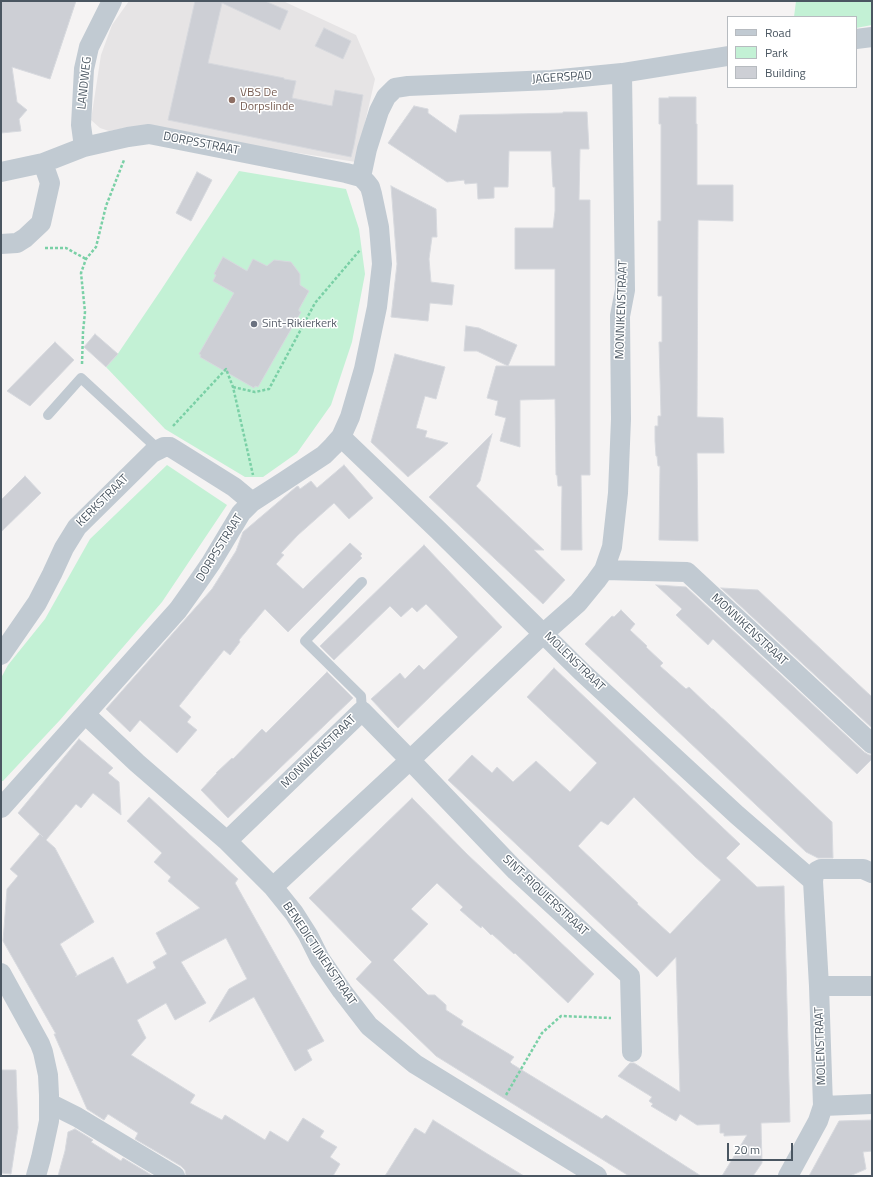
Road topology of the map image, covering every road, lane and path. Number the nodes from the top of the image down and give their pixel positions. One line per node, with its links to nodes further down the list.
1 (112, 1): 7 (street, LANDWEG)
2 (872, 37): 3 (street)
3 (857, 39)
4 (727, 56): 5 (street, JAGERSPAD)
5 (622, 73): 10 (street, JAGERSPAD); 21 (street, MONNIKENSTRAAT)
6 (125, 138): 7 (street, DORPSSTRAAT); 10 (street, DORPSSTRAAT); 14 (path)
7 (84, 147): 8 (street, DORPSSTRAAT)
8 (43, 163): 9 (street, DORPSSTRAAT); 12 (street)
9 (1, 172)
10 (361, 178): 11 (street, DORPSSTRAAT)
11 (379, 227): 16 (path); 18 (street, DORPSSTRAAT)
12 (1, 244)
13 (45, 248): 14 (path)
14 (86, 259): 15 (path)
15 (81, 378): 17 (lane); 19 (lane)
16 (233, 387): 19 (path); 20 (path)
17 (48, 415)
18 (341, 437): 20 (street, DORPSSTRAAT); 23 (street, MOLENSTRAAT)
19 (158, 449): 20 (street); 24 (street, KERKSTRAAT)
20 (252, 502): 26 (street, DORPSSTRAAT)
21 (604, 570): 23 (street, MONNIKENSTRAAT); 27 (street, MONNIKENSTRAAT)
22 (362, 582): 25 (lane)
23 (544, 633): 28 (street, MONNIKENSTRAAT); 32 (street, MOLENSTRAAT)
24 (1, 655)
25 (362, 711): 28 (street, MONNIKENSTRAAT); 30 (street, MONNIKENSTRAAT)
26 (85, 714): 29 (street, DORPSSTRAAT); 30 (street, BENEDICTIJNENSTRAAT)
27 (872, 744)
28 (410, 760): 33 (street, MONNIKENSTRAAT); 37 (street, SINT-RIQUIERSTRAAT)
29 (1, 808)
30 (227, 841): 33 (street, BENEDICTIJNENSTRAAT)
31 (872, 873): 32 (street)
32 (813, 881): 35 (street, MOLENSTRAAT)
33 (273, 887): 42 (street, BENEDICTIJNENSTRAAT)
34 (1, 973): 39 (street)
35 (819, 986): 36 (street); 41 (street, MOLENSTRAAT)
36 (872, 986)
37 (631, 1018): 38 (street, SINT-RIQUIERSTRAAT); 42 (path)
38 (632, 1052)
39 (50, 1102): 43 (street); 44 (street)
40 (872, 1104): 41 (street)
41 (823, 1106): 46 (street, MOLENSTRAAT)
42 (496, 1113): 45 (street, BENEDICTIJNENSTRAAT)
43 (36, 1176)
44 (175, 1176)
45 (597, 1176)
46 (788, 1176)

